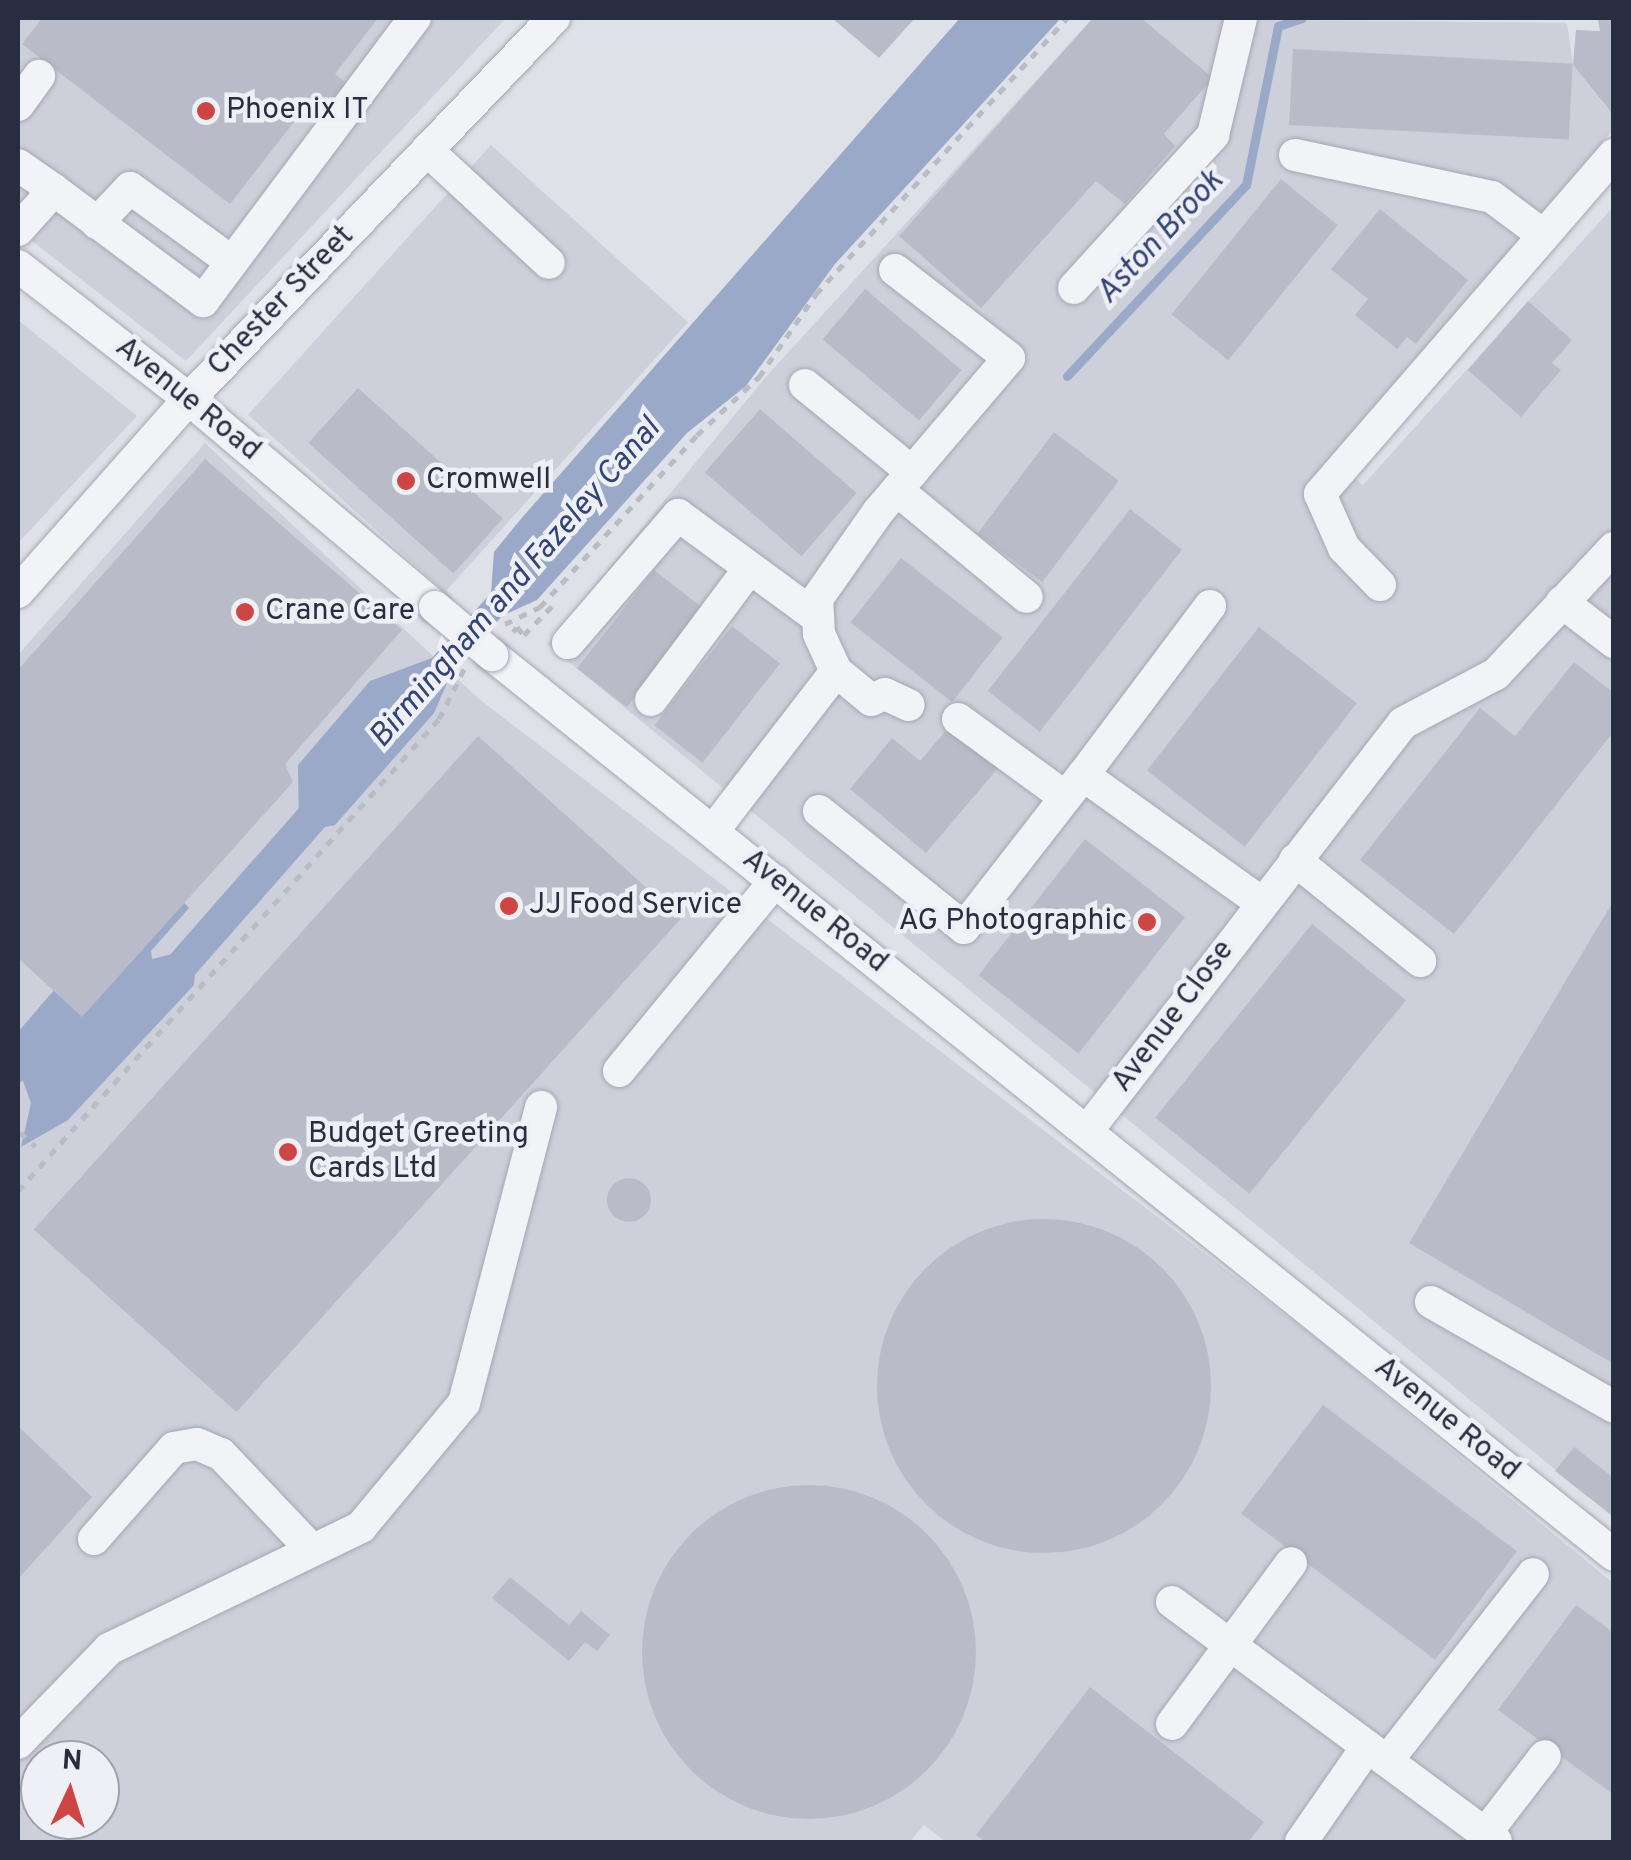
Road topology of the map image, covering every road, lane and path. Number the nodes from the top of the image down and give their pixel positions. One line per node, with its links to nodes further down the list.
1 (416, 18): 15 (street)
2 (1067, 18): 30 (path)
3 (1240, 18): 19 (street)
4 (542, 21): 7 (street, Chester Street)
5 (39, 76): 6 (street)
6 (18, 105)
7 (427, 150): 16 (street); 21 (street, Chester Street)
8 (1295, 155): 14 (street)
9 (1614, 155): 14 (street)
10 (18, 165): 11 (street)
11 (54, 190): 12 (street); 13 (street)
12 (98, 223): 15 (street); 15 (street)
13 (18, 230)
14 (1544, 235): 25 (street)
15 (232, 262)
16 (549, 264)
17 (18, 266): 21 (street, Avenue Road)
18 (895, 270): 22 (street)
19 (1074, 288)
20 (805, 385): 22 (street)
21 (189, 399): 26 (street, Chester Street); 35 (street, Avenue Road, bridge)
22 (905, 481): 27 (street); 31 (street)
23 (1614, 548): 28 (street)
24 (749, 570): 31 (street); 34 (street); 37 (street)
25 (1380, 585)
26 (18, 592)
27 (1027, 597)
28 (1562, 602): 33 (street); 43 (street, Avenue Close)
29 (1210, 606): 40 (street)
30 (540, 607): 32 (path); 35 (path)
31 (818, 618): 36 (street)
32 (515, 630)
33 (1614, 642)
34 (568, 643)
35 (484, 652): 42 (street, Avenue Road); 52 (path)
36 (836, 671): 38 (street); 42 (street)
37 (651, 700)
38 (909, 706)
39 (958, 718): 40 (street)
40 (1074, 786): 41 (street); 45 (street)
41 (818, 811)
42 (713, 831): 44 (street, Avenue Road)
43 (1295, 860): 45 (street, Avenue Close); 46 (street)
44 (775, 881): 47 (street); 49 (street, Avenue Road)
45 (1262, 903): 49 (street, Avenue Close)
46 (1420, 961)
47 (619, 1071)
48 (541, 1107): 56 (street)
49 (1087, 1130): 57 (street, Avenue Road)
50 (20, 1132): 51 (path)
51 (36, 1146)
52 (18, 1191)
53 (1430, 1302): 54 (street)
54 (1614, 1407)
55 (94, 1539): 56 (street)
56 (312, 1550): 63 (street)
57 (1614, 1555)
58 (1291, 1563): 61 (street)
59 (1534, 1574): 64 (street)
60 (1172, 1602): 61 (street)
61 (1231, 1646): 62 (street); 64 (street)
62 (1172, 1724)
63 (18, 1743)
64 (1377, 1754): 66 (street); 67 (street)
65 (1544, 1756): 66 (street)
66 (1491, 1838)
67 (1301, 1842)

